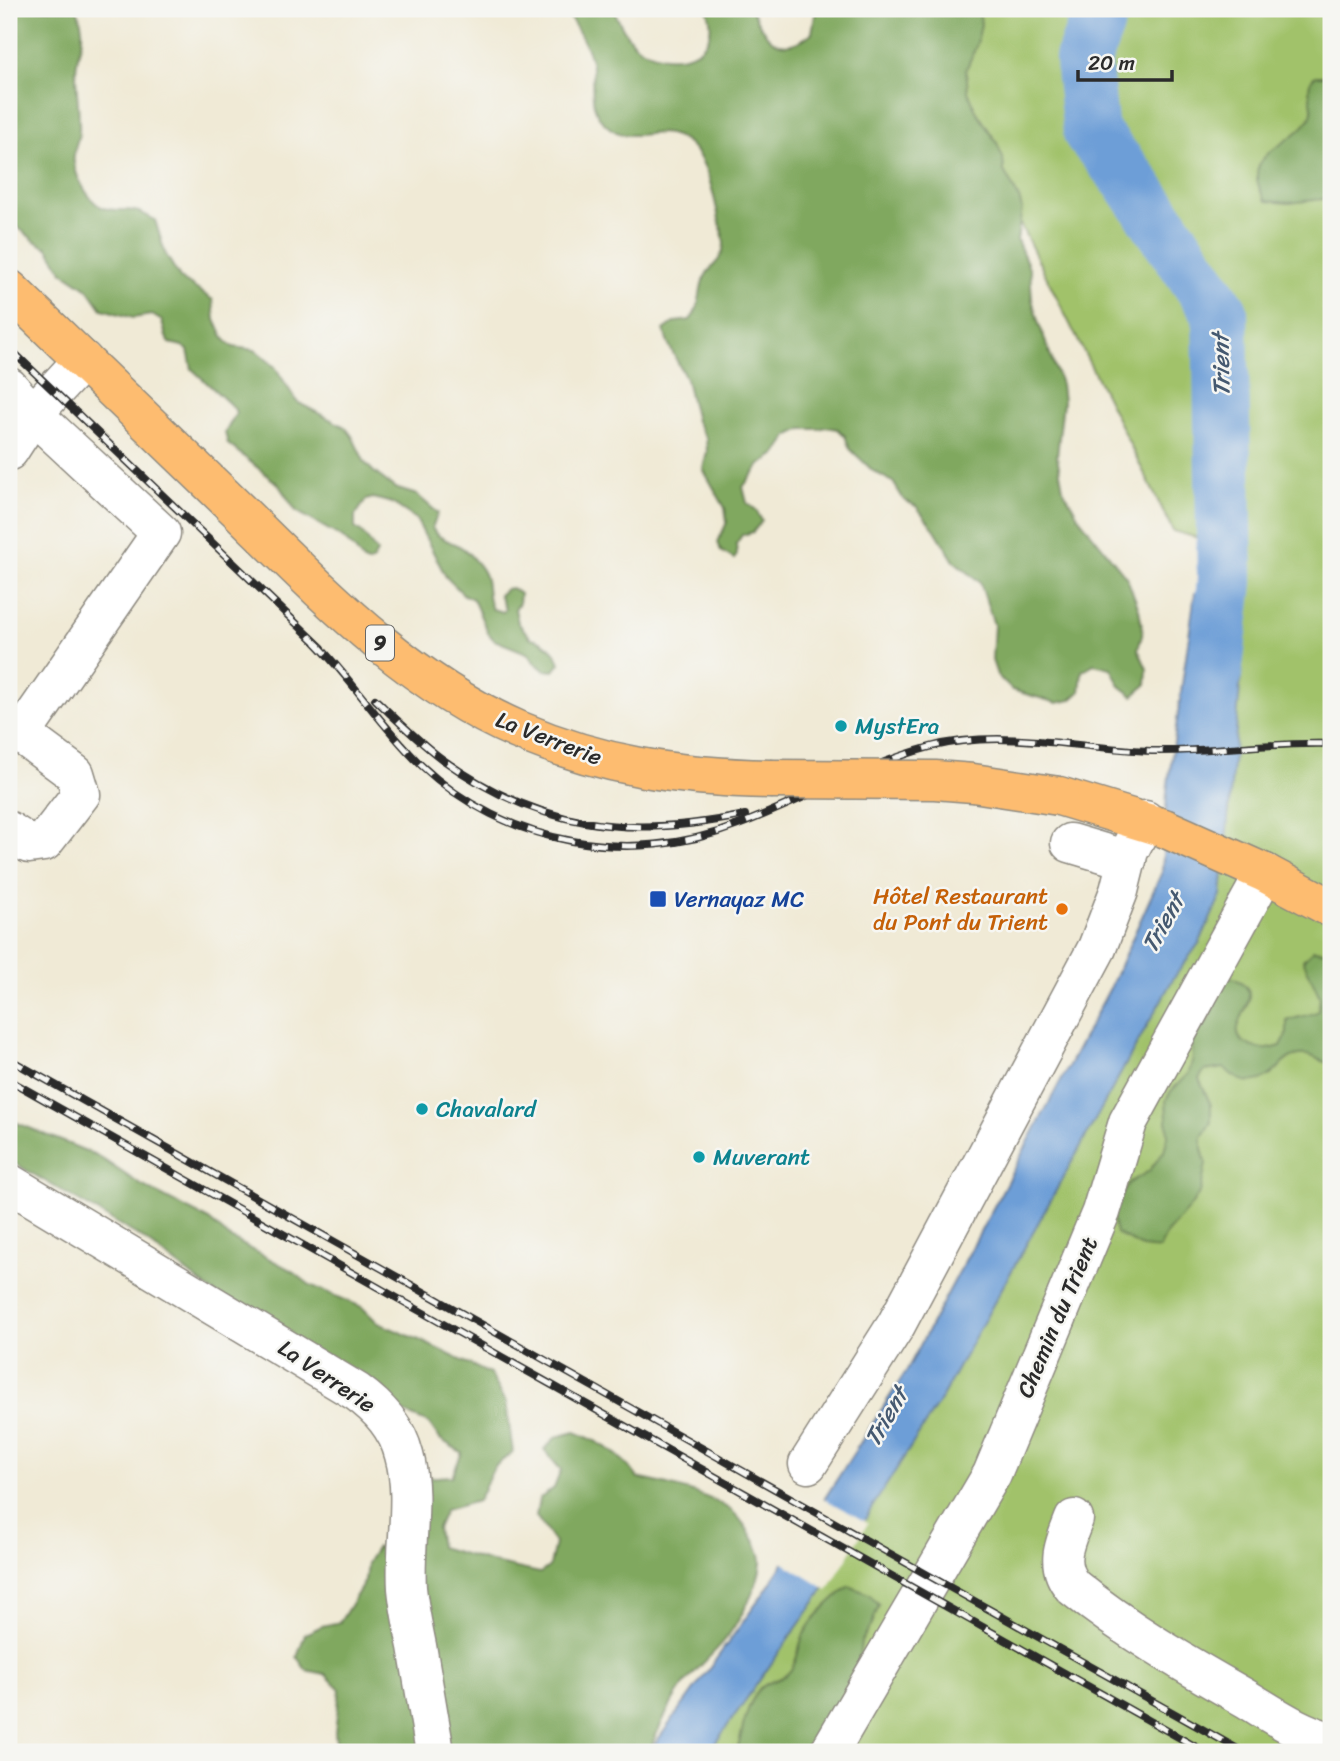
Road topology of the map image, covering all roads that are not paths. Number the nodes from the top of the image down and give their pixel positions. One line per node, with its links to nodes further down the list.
1 (9, 289): 2 (main road, La Verrerie / 9)
2 (83, 360): 3 (street); 5 (main road, La Verrerie / 9, bridge)
3 (21, 400): 4 (street); 6 (street)
4 (9, 451)
5 (1155, 824): 8 (street); 9 (main road, 9)
6 (9, 831)
7 (1070, 843): 8 (street)
8 (1127, 860): 12 (street)
9 (1254, 868): 10 (main road, 9); 16 (street, Chemin du Trient)
10 (1331, 908)
11 (9, 1183): 15 (street, La Verrerie)
12 (808, 1464)
13 (1074, 1520): 14 (street)
14 (1331, 1741)
15 (435, 1752)
16 (829, 1752)

